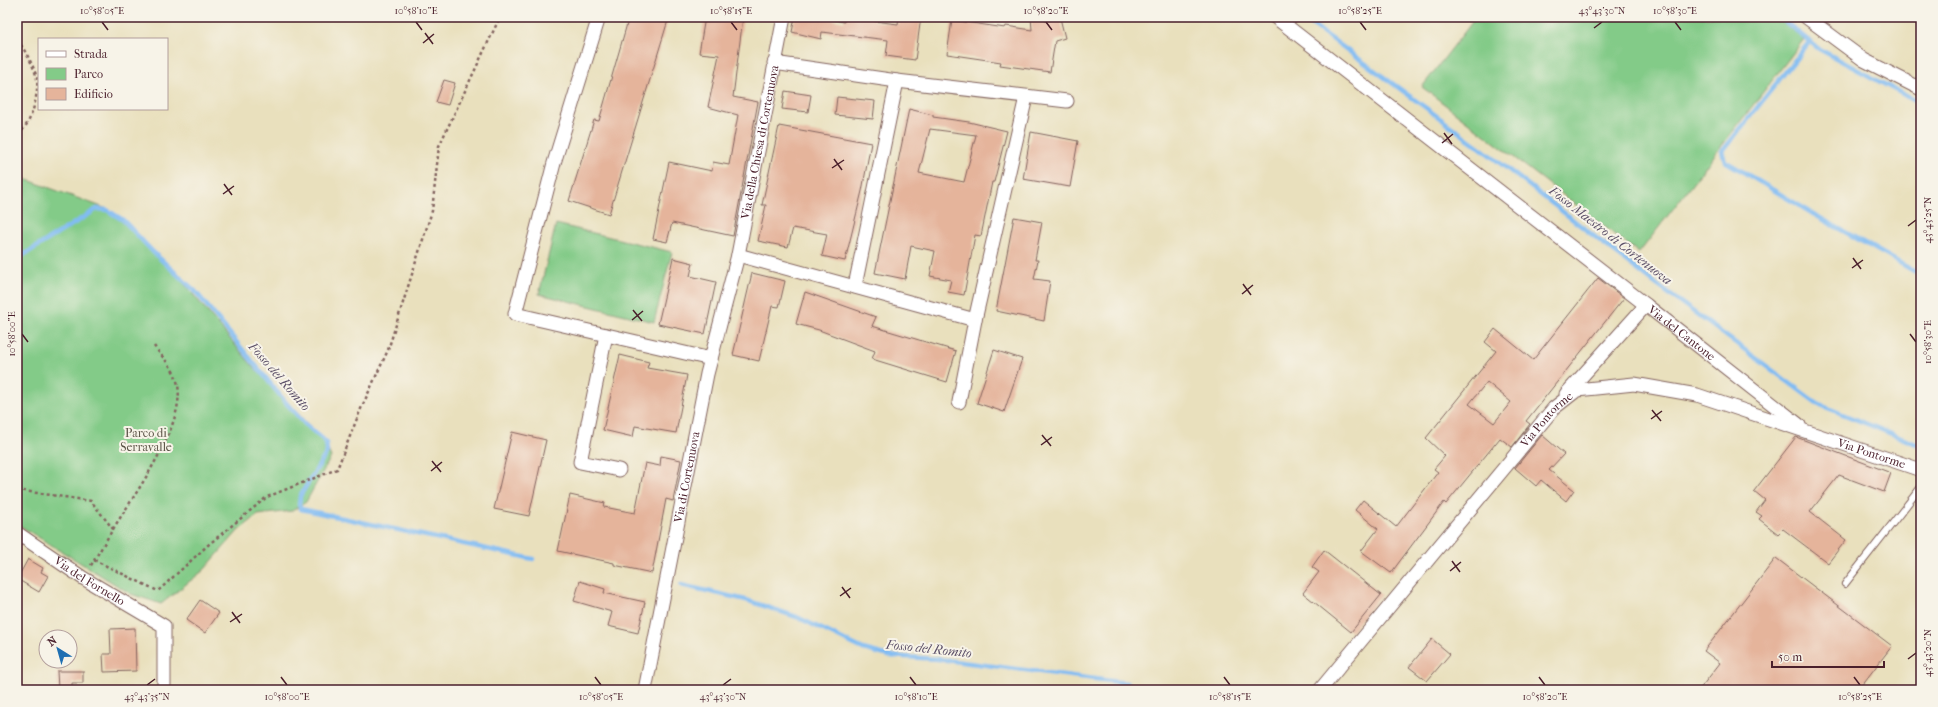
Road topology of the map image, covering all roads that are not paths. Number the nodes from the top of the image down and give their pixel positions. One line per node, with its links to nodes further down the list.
1 (599, 17): 14 (street)
2 (784, 17): 5 (street, Via della Chiesa di Cortenuova)
3 (1275, 17): 12 (street)
4 (1806, 17): 7 (street)
5 (774, 63): 6 (street); 10 (street, Via della Chiesa di Cortenuova)
6 (898, 82): 8 (street); 11 (street)
7 (1921, 89)
8 (1026, 97): 9 (street); 13 (street)
9 (1067, 101)
10 (736, 260): 11 (street); 15 (street, Via di Cortenuova)
11 (854, 286): 13 (street)
12 (1646, 305): 17 (street, Via del Cantone); 18 (street, Via del Cantone)
13 (975, 320): 16 (street)
14 (606, 335): 15 (street); 19 (street)
15 (711, 359): 25 (street, Via di Cortenuova)
16 (959, 402)
17 (1554, 408): 18 (street, Via Pontorme); 26 (street, Via Pontorme)
18 (1807, 432): 20 (street, Via Pontorme)
19 (619, 470)
20 (1921, 470)
21 (1921, 487): 23 (lane)
22 (17, 533): 24 (street, Via del Fornello)
23 (1845, 584)
24 (164, 690)
25 (645, 690)
26 (1320, 690)

